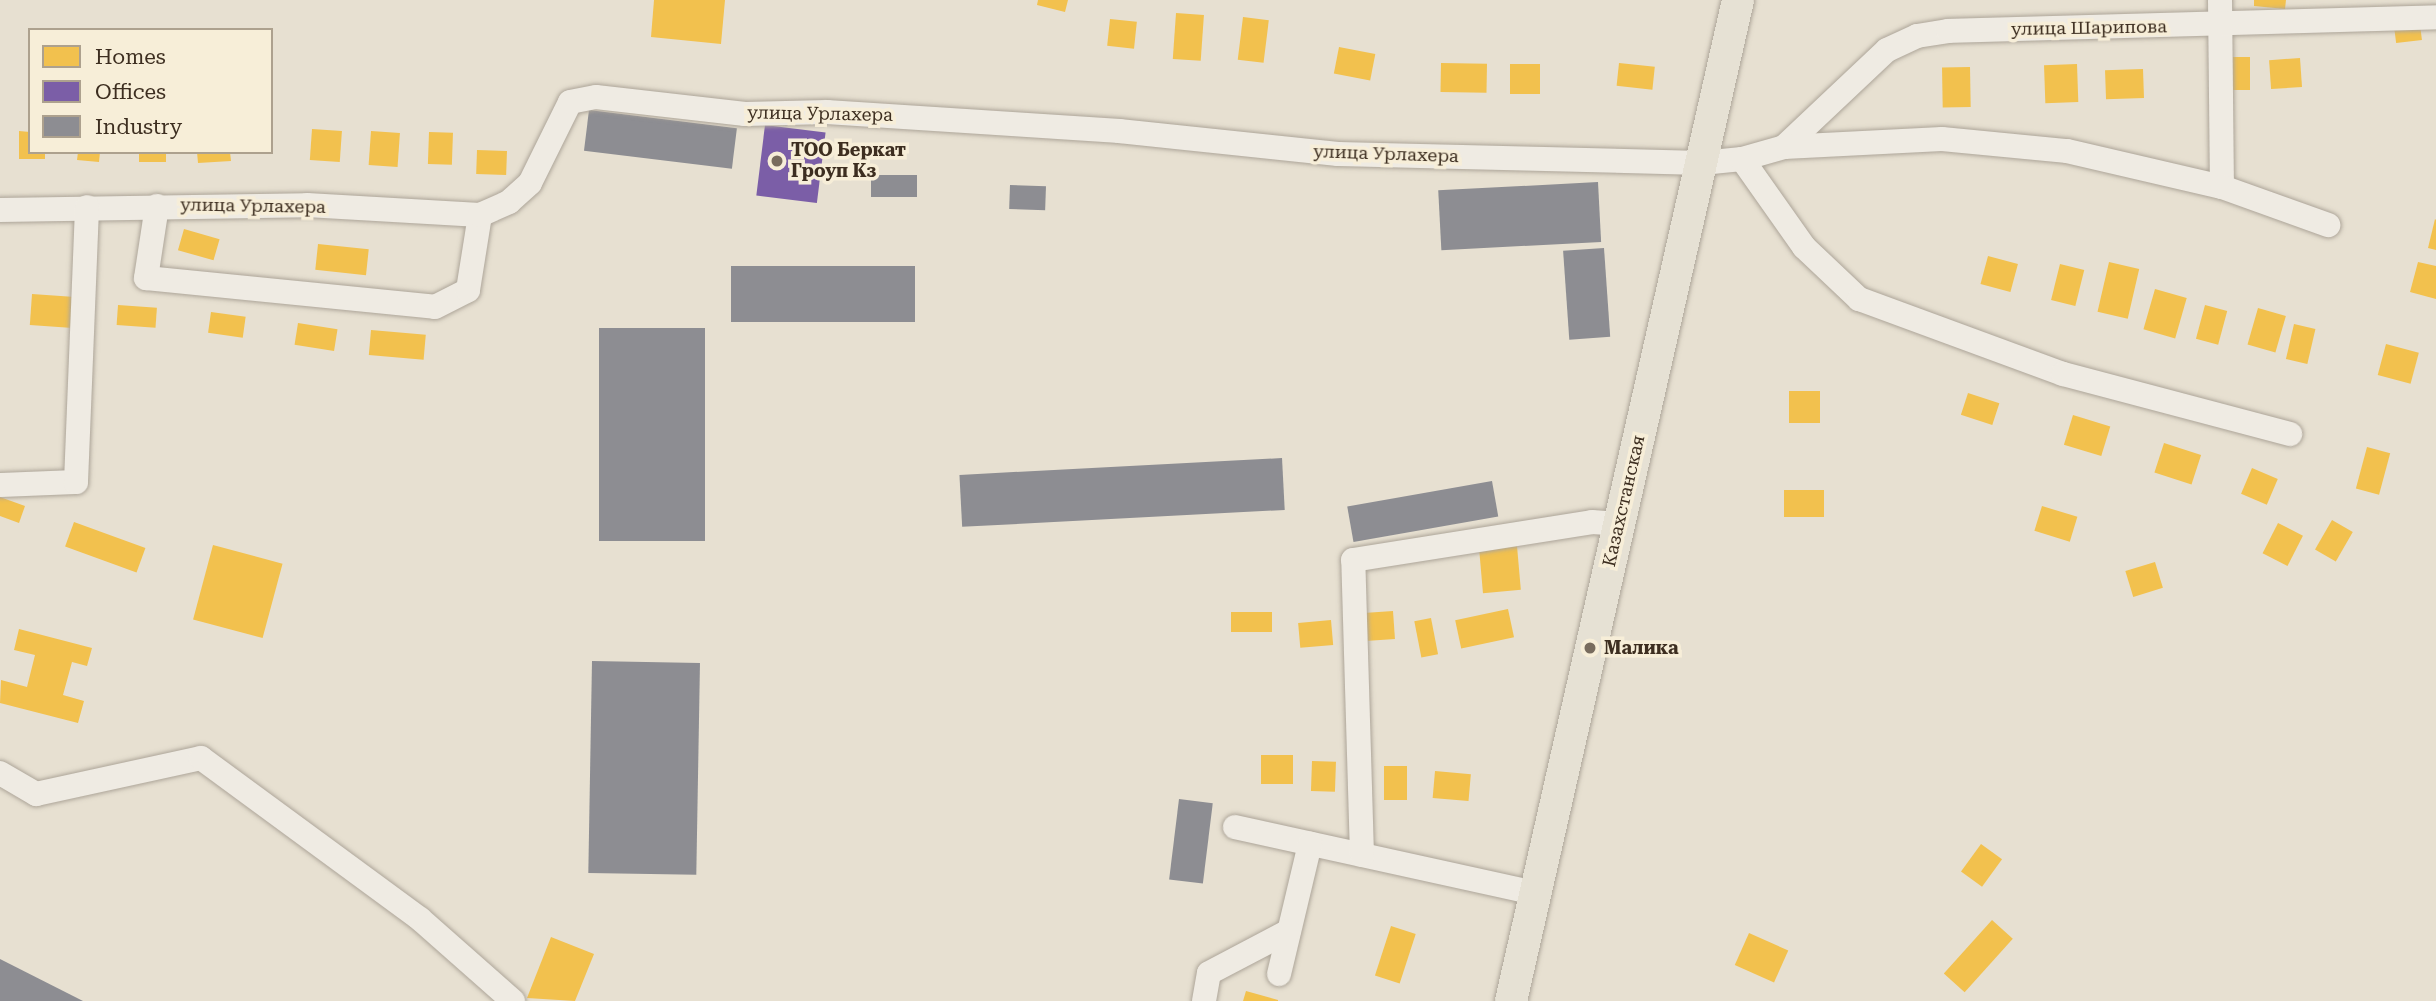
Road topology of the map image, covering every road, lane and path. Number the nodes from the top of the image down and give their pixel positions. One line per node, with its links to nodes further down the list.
1 (1738, 0): 7 (main road, Казахстанская)
2 (2220, 0): 4 (street)
3 (2436, 16): 4 (street, улица Шарипова)
4 (2222, 26): 5 (street, улица Шарипова); 8 (street)
5 (1784, 147): 6 (street, улица Шарипова); 8 (street, улица Шарипова)
6 (1742, 159): 7 (street, улица Шарипова); 14 (street)
7 (1702, 163): 12 (street, улица Урлахера); 16 (main road, Казахстанская)
8 (2222, 187): 13 (street, улица Шарипова)
9 (157, 206): 10 (street, улица Урлахера); 12 (street, улица Урлахера); 12 (street)
10 (87, 208): 11 (street, улица Урлахера); 15 (street)
11 (0, 210)
12 (480, 215)
13 (2328, 225)
14 (2290, 434)
15 (0, 485)
16 (1619, 524): 20 (street); 21 (main road, Казахстанская)
17 (0, 773): 24 (street)
18 (1235, 827): 19 (street)
19 (1310, 844): 20 (street); 22 (street)
20 (1362, 855): 21 (street)
21 (1536, 893): 26 (main road, Казахстанская)
22 (1289, 931): 23 (street); 25 (street)
23 (1279, 974)
24 (513, 1001)
25 (1204, 1001)
26 (1510, 1001)

